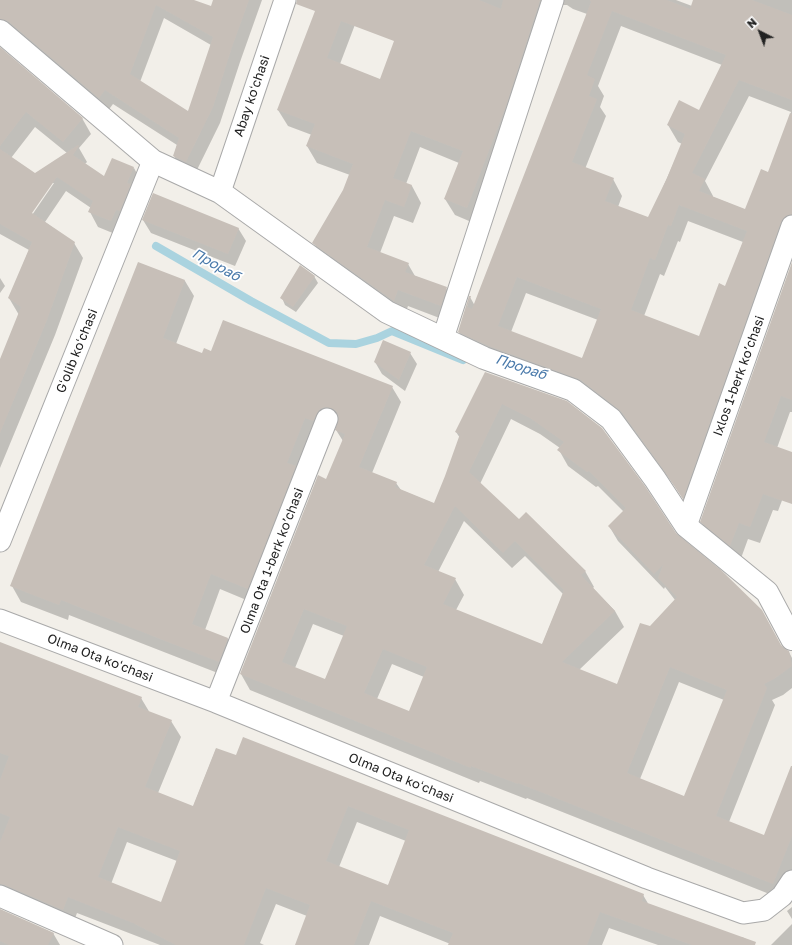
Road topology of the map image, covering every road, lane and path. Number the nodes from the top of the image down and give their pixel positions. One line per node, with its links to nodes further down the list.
1 (285, 0): 5 (street, Abay koʻchasi)
2 (553, 0): 7 (street)
3 (0, 31): 4 (street)
4 (153, 161): 5 (street); 10 (street, Gʻolib koʻchasi)
5 (220, 192): 7 (street)
6 (792, 226): 9 (street, Ixlos 1-berk koʼchasi)
7 (443, 338): 9 (street)
8 (327, 419): 13 (street, Olma Ota 1-berk koʼchasi)
9 (686, 526): 12 (street)
10 (0, 541)
11 (0, 620): 13 (street, Olma Ota koʻchasi)
12 (792, 639)
13 (216, 702): 14 (street, Olma Ota koʻchasi)
14 (792, 881)
15 (0, 896): 16 (street)
16 (112, 945)

